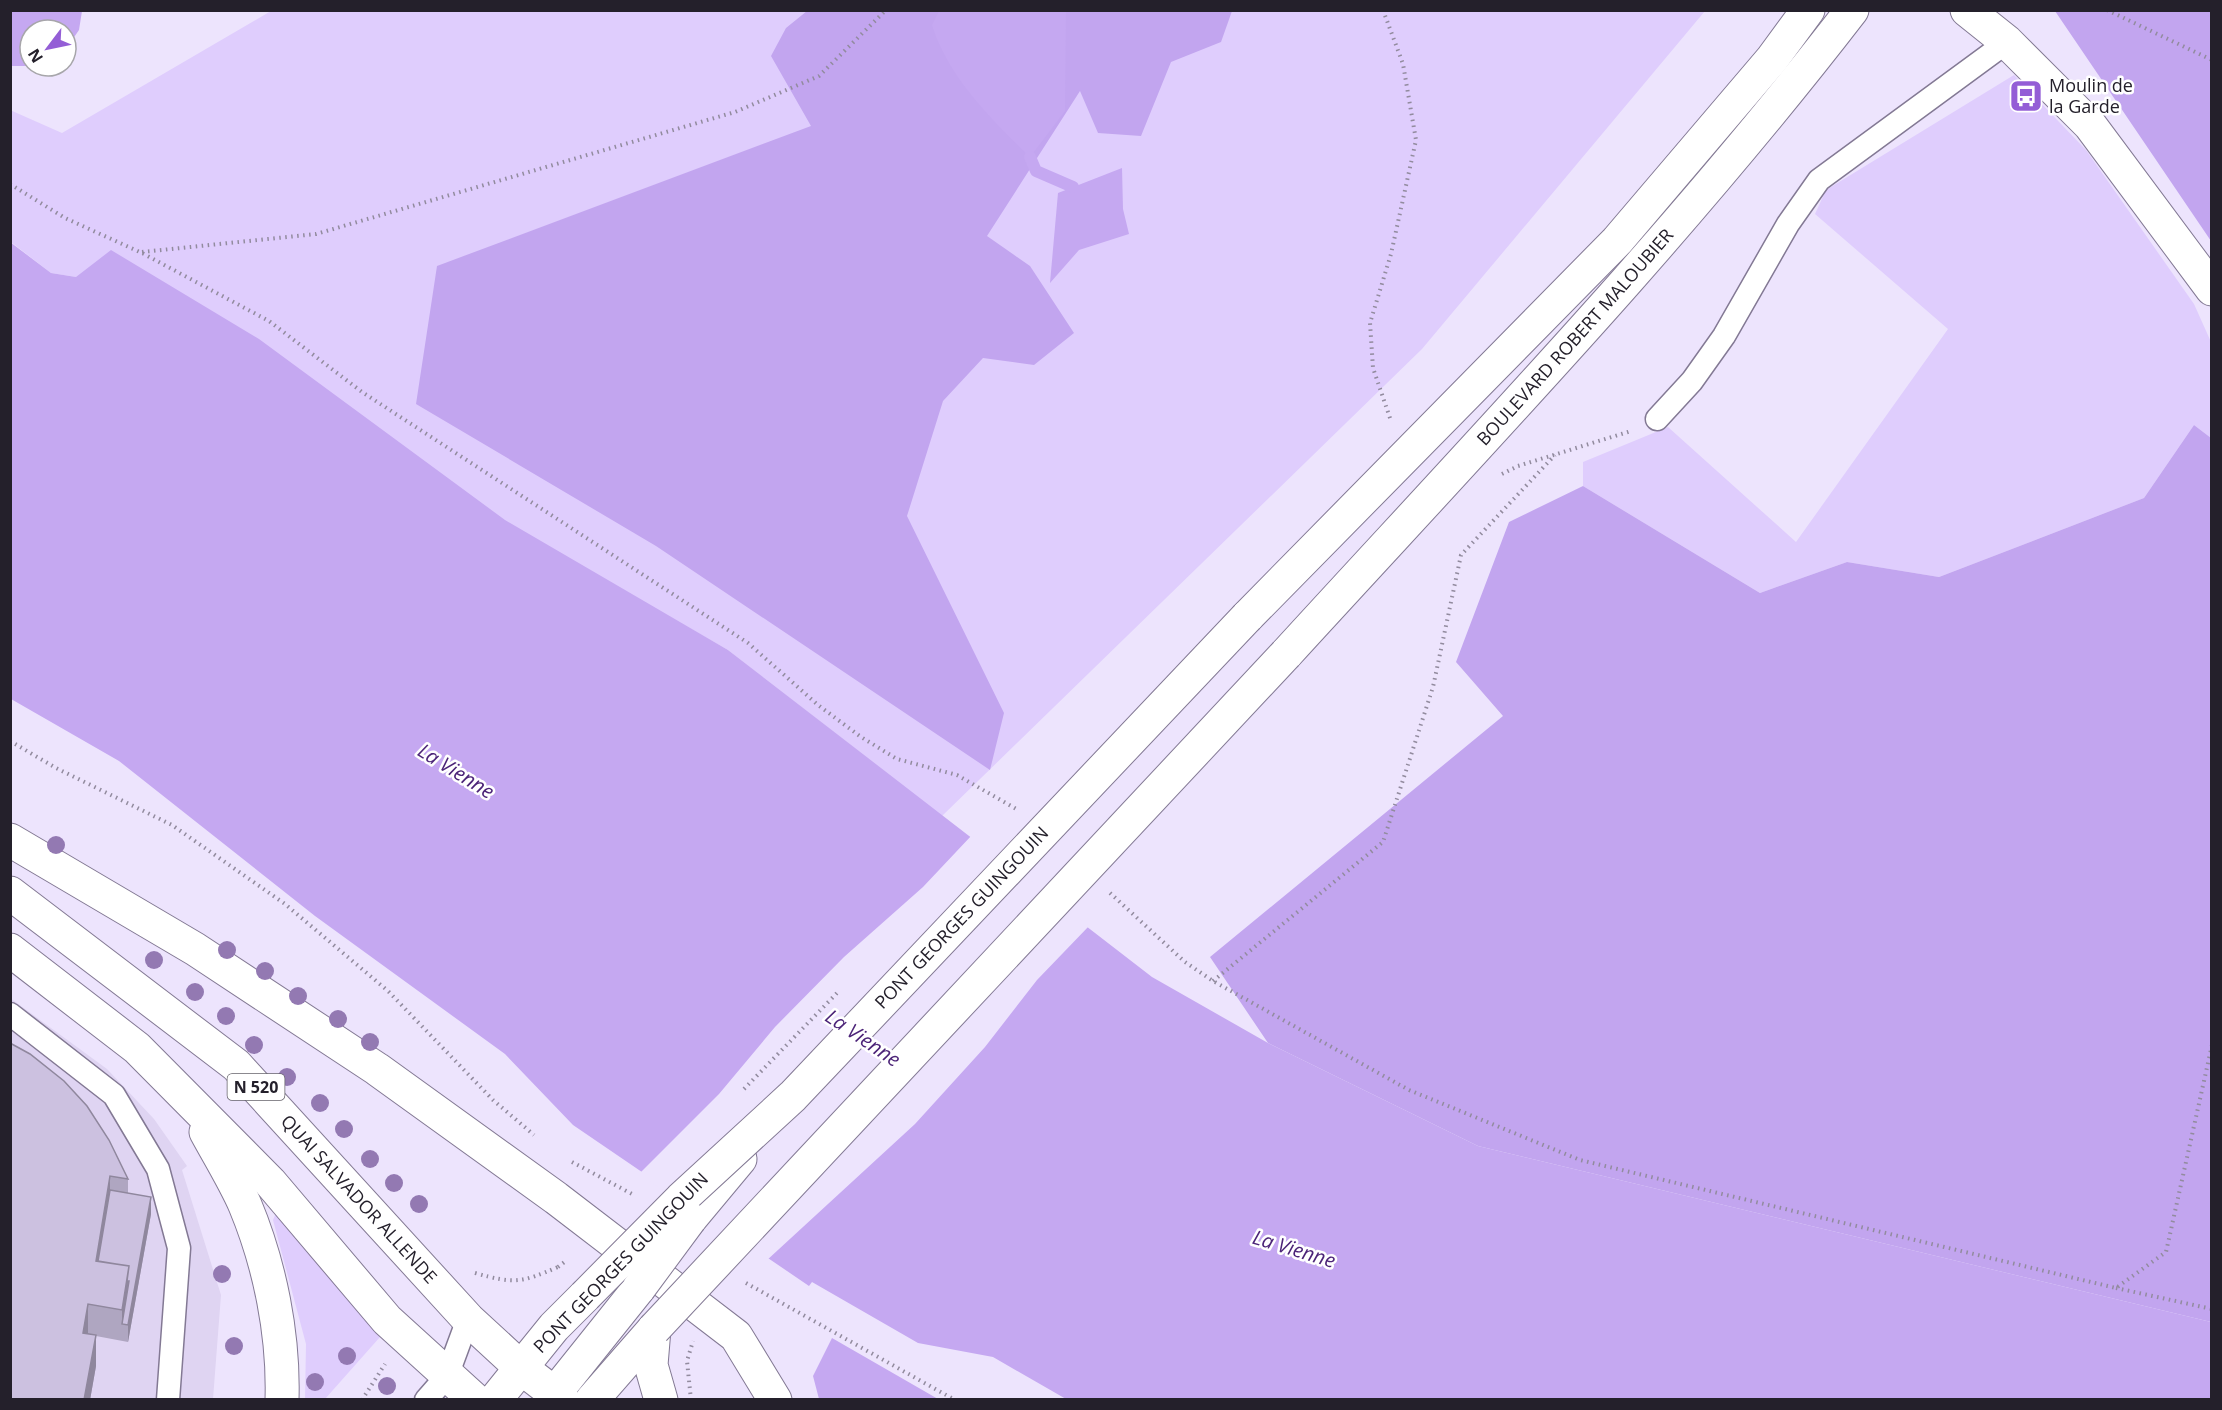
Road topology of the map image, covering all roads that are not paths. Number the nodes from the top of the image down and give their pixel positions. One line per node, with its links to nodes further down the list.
1 (1809, 10): 7 (main road, BOULEVARD ROBERT MALOUBIER)
2 (1852, 10): 15 (main road, BOULEVARD ROBERT MALOUBIER, bridge)
3 (1968, 10): 4 (main road)
4 (2007, 42): 5 (main road); 6 (lane)
5 (2211, 289)
6 (1658, 419)
7 (1247, 617): 12 (main road, PONT GEORGES GUINGOUIN, bridge)
8 (10, 840): 25 (main road)
9 (10, 893): 14 (main road, QUAI SALVADOR ALLENDE / N 520)
10 (10, 950): 13 (main road)
11 (10, 1014): 19 (lane)
12 (793, 1096): 16 (main road, PONT GEORGES GUINGOUIN, bridge); 18 (main road, bridge)
13 (189, 1101): 17 (main road); 20 (main road)
14 (468, 1319): 16 (main road, QUAI SALVADOR ALLENDE / N 520); 17 (lane)
15 (647, 1349): 23 (main road); 24 (main road)
16 (520, 1367): 18 (main road, QUAI SALVADOR ALLENDE / N 520); 22 (main road, PONT GEORGES GUINGOUIN)
17 (437, 1388): 21 (main road)
18 (557, 1397)
19 (168, 1400)
20 (282, 1400)
21 (475, 1400)
22 (495, 1400)
23 (592, 1400)
24 (661, 1400)
25 (775, 1400)

